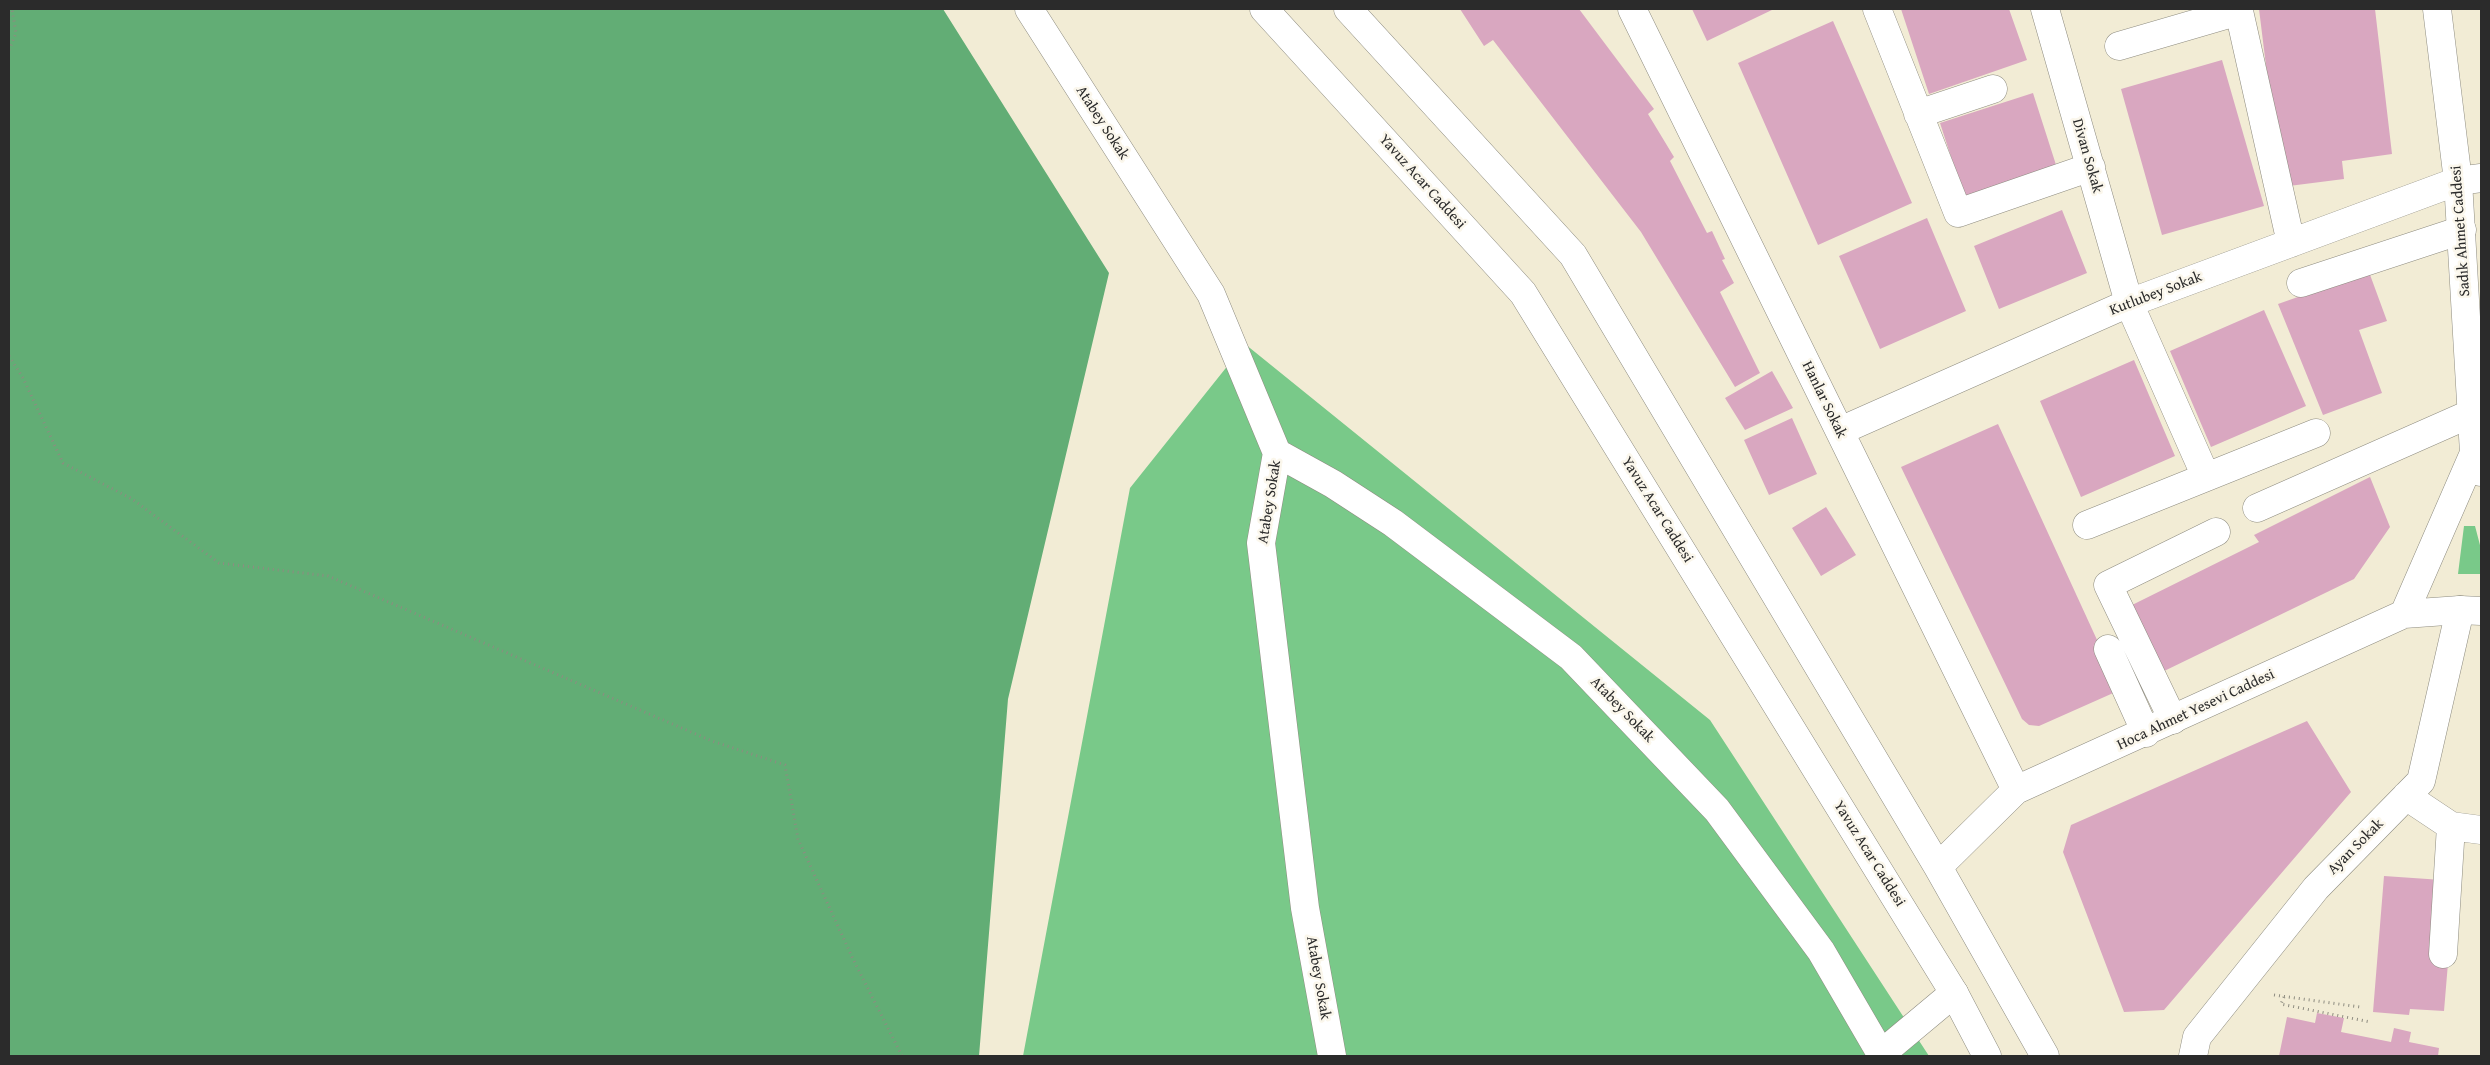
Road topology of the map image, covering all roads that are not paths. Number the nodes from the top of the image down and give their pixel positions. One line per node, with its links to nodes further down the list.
1 (1029, 9): 21 (street, Atabey Sokak)
2 (1264, 9): 38 (street, Yavuz Acar Caddesi)
3 (1348, 9): 36 (street)
4 (1632, 9): 19 (street, Hanlar Sokak)
5 (1877, 9): 10 (street)
6 (2045, 9): 11 (street, Divan Sokak)
7 (2437, 9): 12 (street, Sadık Ahmet Caddesi)
8 (2119, 46): 14 (street)
9 (1993, 89): 10 (street)
10 (1918, 114): 11 (street)
11 (2091, 167): 16 (street, Divan Sokak)
12 (2470, 180): 13 (street, Sadık Ahmet Caddesi); 14 (street, Kutlubey Sokak)
13 (2462, 230): 15 (street); 17 (street, Sadık Ahmet Caddesi)
14 (2292, 243): 16 (street, Kutlubey Sokak)
15 (2301, 283)
16 (2129, 303): 19 (street, Kutlubey Sokak); 23 (street, Divan Sokak)
17 (2475, 338): 18 (street, Sadık Ahmet Caddesi)
18 (2472, 413): 22 (street, Sadık Ahmet Caddesi); 24 (street)
19 (1840, 432): 32 (street, Hanlar Sokak)
20 (2316, 433): 23 (street)
21 (1277, 453): 39 (street, Atabey Sokak); 40 (street, Atabey Sokak)
22 (2478, 463): 28 (street, Sadık Ahmet Caddesi)
23 (2206, 477): 25 (street)
24 (2257, 508)
25 (2087, 525)
26 (2216, 532): 30 (street)
27 (2470, 611): 28 (street, Hoca Ahmet Yesevi Caddesi); 33 (street, Ayan Sokak)
28 (2404, 614): 30 (street, Hoca Ahmet Yesevi Caddesi)
29 (2108, 649): 31 (street)
30 (2173, 720): 31 (street, Hoca Ahmet Yesevi Caddesi)
31 (2146, 733): 32 (street, Hoca Ahmet Yesevi Caddesi)
32 (2016, 790): 36 (street, Hoca Ahmet Yesevi Caddesi)
33 (2406, 796): 34 (street); 43 (street, Ayan Sokak)
34 (2451, 826): 35 (street); 37 (street)
35 (2481, 830)
36 (1938, 867): 42 (street)
37 (2443, 954)
38 (1954, 993): 39 (street); 41 (street, Yavuz Acar Caddesi)
39 (1881, 1055)
40 (1332, 1056)
41 (1988, 1056)
42 (2045, 1056)
43 (2193, 1056)

